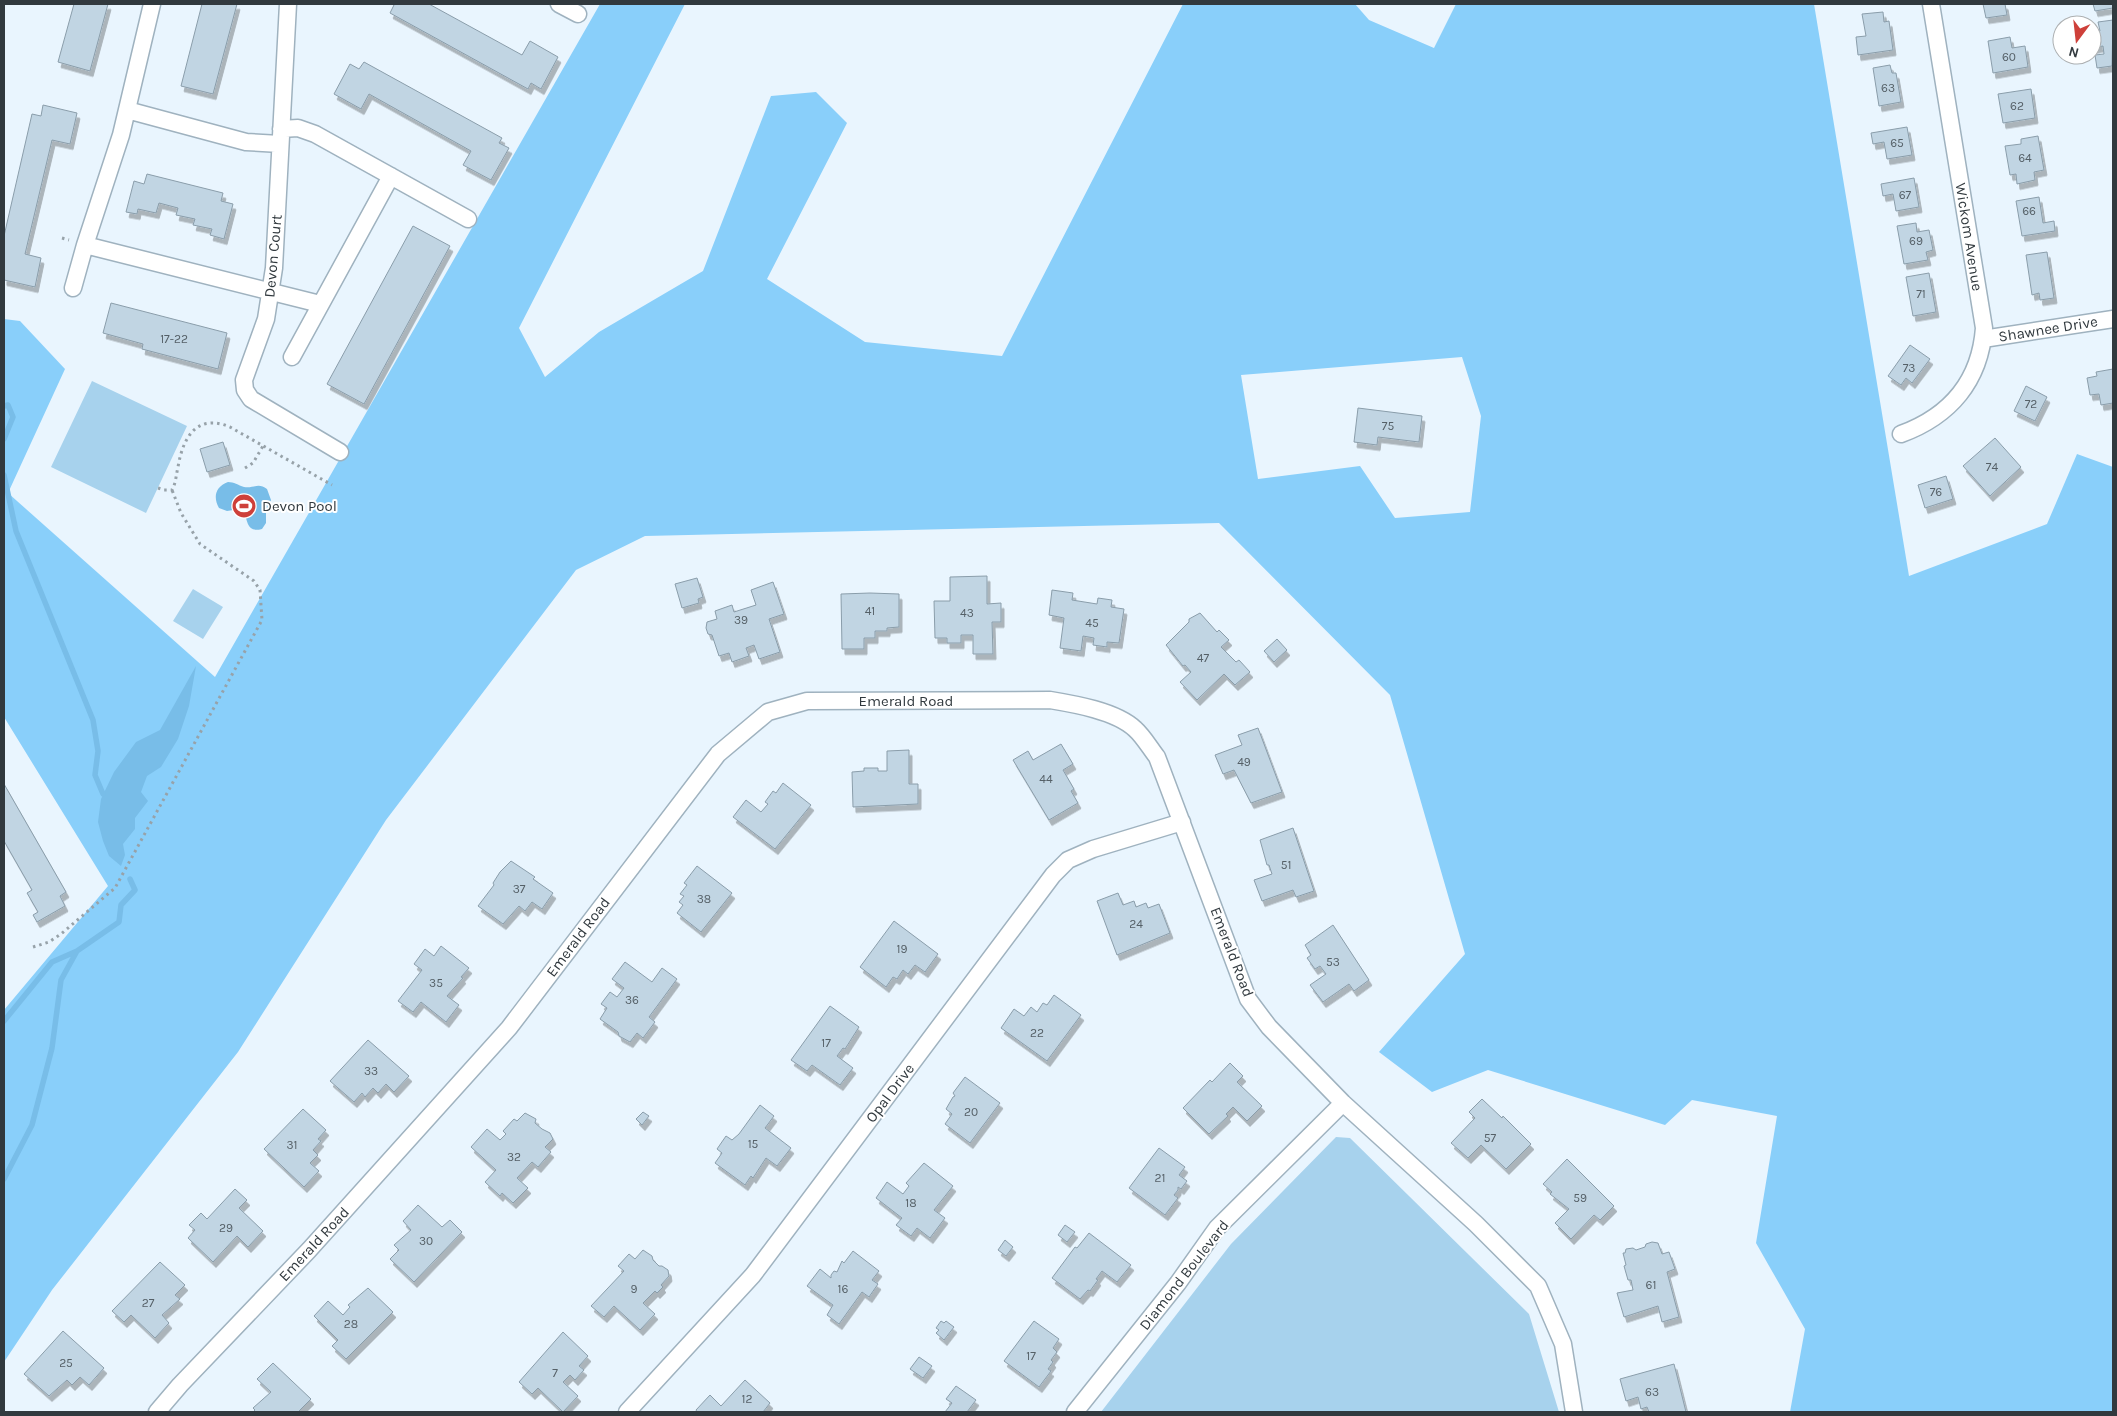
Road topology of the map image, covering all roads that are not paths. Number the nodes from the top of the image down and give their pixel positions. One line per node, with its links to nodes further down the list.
1 (152, 4): 6 (street)
2 (288, 4): 7 (street, Devon Court)
3 (559, 4): 5 (street)
4 (1931, 4): 15 (street, Wickom Avenue)
5 (578, 14)
6 (128, 110): 7 (street); 10 (street)
7 (280, 136): 8 (street); 12 (street, Devon Court)
8 (391, 176): 9 (street); 13 (street)
9 (468, 219)
10 (84, 244): 11 (street); 12 (street)
11 (72, 288)
12 (271, 291): 13 (street); 18 (street, Devon Court)
13 (320, 304): 16 (street)
14 (2113, 319): 15 (street, Shawnee Drive)
15 (1983, 339): 17 (street, Wickom Avenue)
16 (292, 357)
17 (1901, 434)
18 (340, 452)
19 (1182, 822): 20 (street, Emerald Road); 21 (street, Emerald Road); 22 (street, Opal Drive)
20 (1343, 1103): 23 (street, Diamond Boulevard); 24 (street, Emerald Road)
21 (157, 1412)
22 (628, 1412)
23 (1075, 1412)
24 (1574, 1412)

